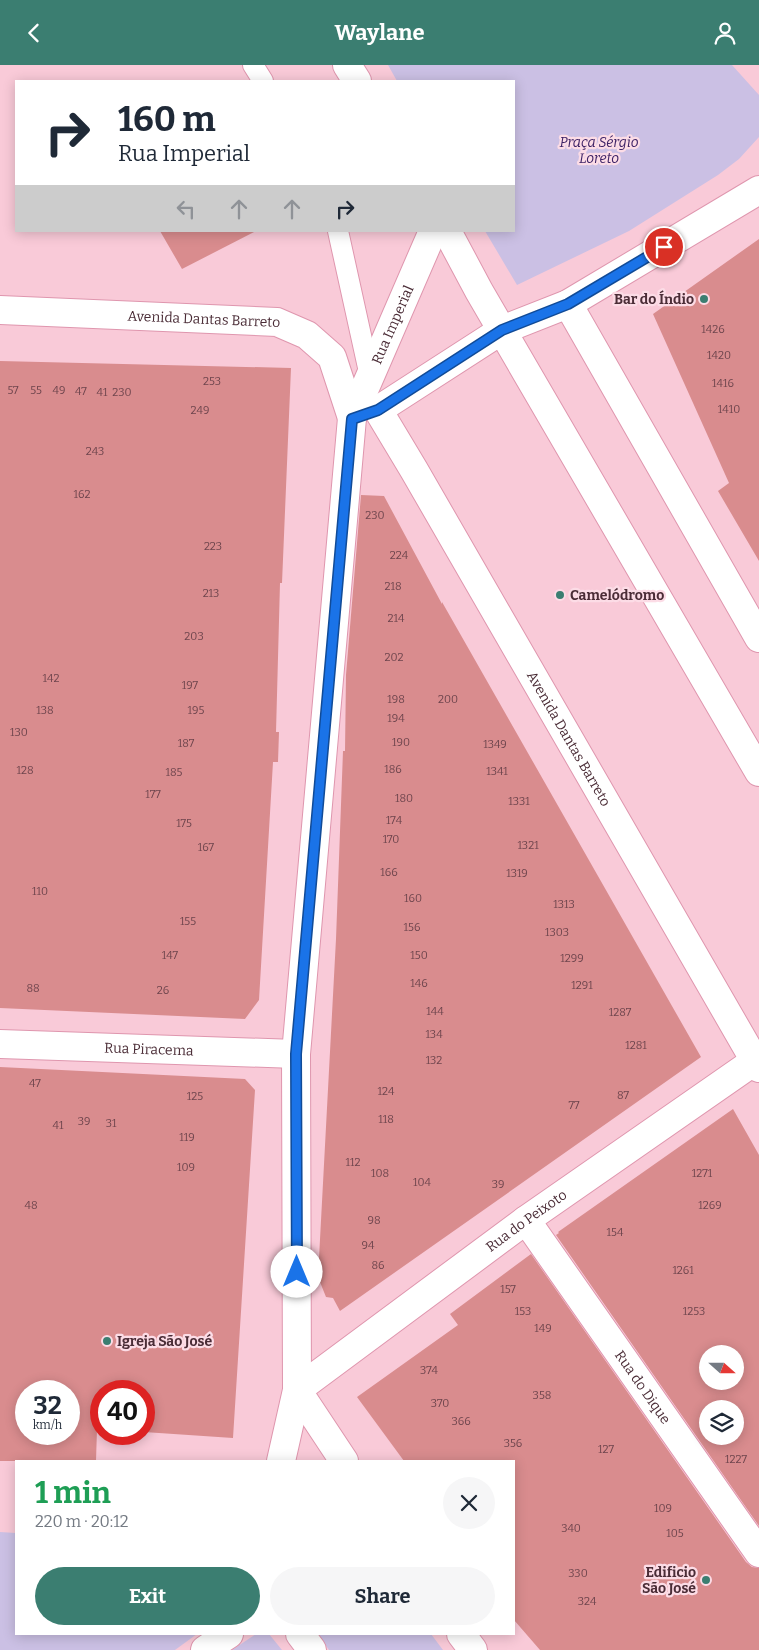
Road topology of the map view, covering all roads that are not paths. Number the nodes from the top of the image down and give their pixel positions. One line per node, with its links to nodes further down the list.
1 (253, 65): 3 (lane)
2 (347, 65): 4 (street)
3 (262, 80)
4 (356, 80)
5 (759, 190): 9 (street)
6 (338, 232): 12 (lane)
7 (433, 232): 12 (street, Rua Imperial)
8 (448, 232): 11 (street)
9 (568, 304): 11 (street); 15 (street)
10 (0, 310): 14 (street, Avenida Dantas Barreto)
11 (502, 330): 13 (street); 16 (street)
12 (370, 376): 13 (lane); 14 (street, Rua Imperial)
13 (378, 410): 14 (street); 19 (street, Avenida Dantas Barreto)
14 (352, 419): 18 (street, Rua Imperial)
15 (759, 638)
16 (759, 772)
17 (0, 1044): 18 (street, Rua Piracema)
18 (296, 1054): 21 (street, Rua Imperial)
19 (758, 1062): 20 (street, Rua do Peixoto)
20 (526, 1220): 21 (street, Rua do Peixoto); 24 (street, Rua do Dique)
21 (297, 1390): 22 (street, Rua Imperial); 23 (street)
22 (281, 1460)
23 (343, 1460)
24 (759, 1553)
25 (227, 1635): 28 (street)
26 (301, 1635): 29 (street)
27 (462, 1635): 30 (street)
28 (204, 1650)
29 (312, 1650)
30 (473, 1650)

